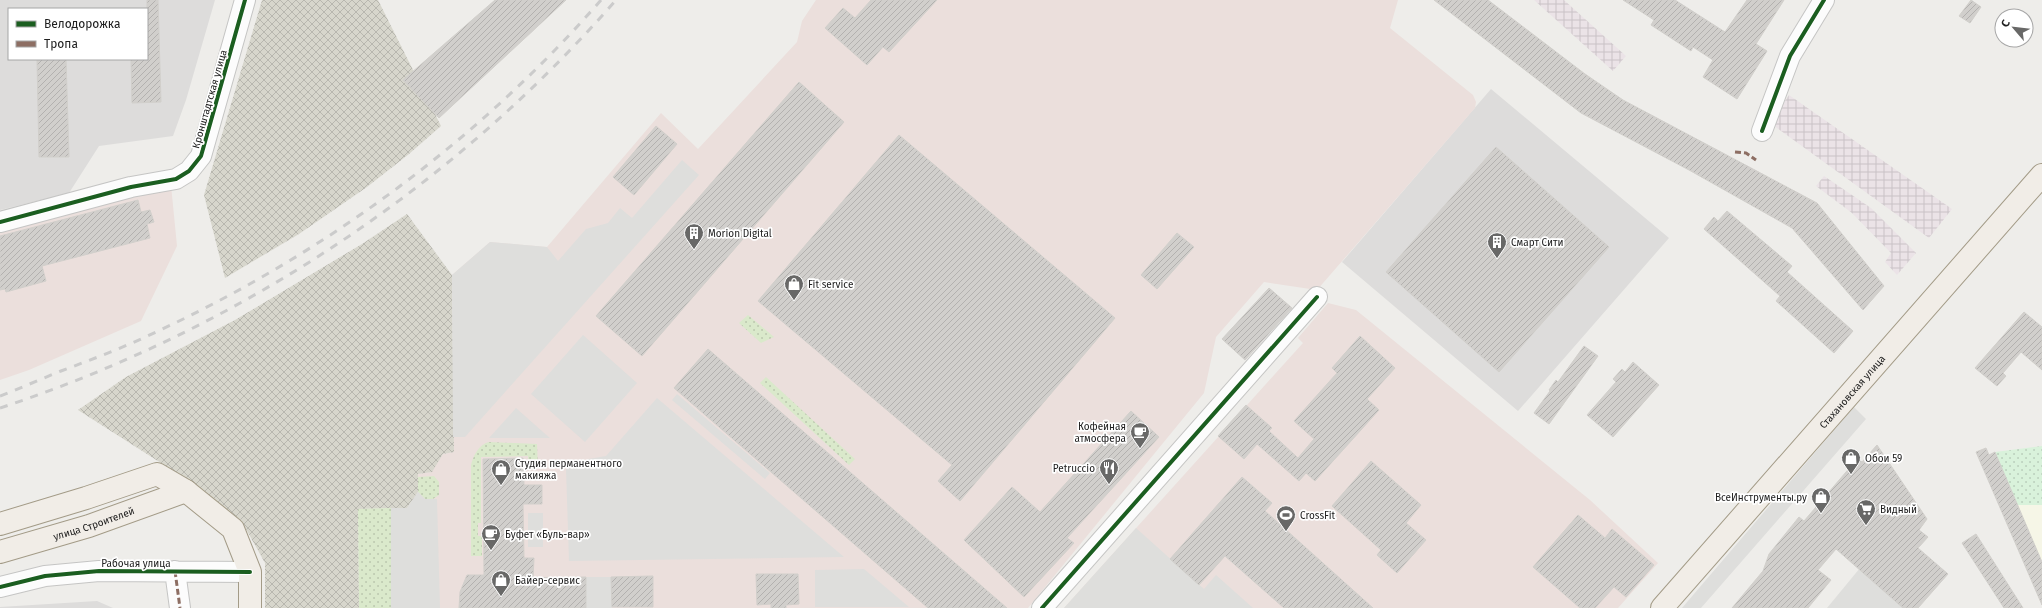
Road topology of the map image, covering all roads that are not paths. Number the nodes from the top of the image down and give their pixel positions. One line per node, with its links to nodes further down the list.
1 (245, 0): 5 (street, Кронштадтская улица)
2 (1824, 0): 3 (street)
3 (1762, 131)
4 (2042, 175): 16 (main road, Стахановская улица)
5 (0, 222)
6 (1317, 297): 15 (street)
7 (186, 491): 8 (main road); 9 (main road, улица Строителей); 11 (main road)
8 (0, 524)
9 (0, 552)
10 (175, 571): 11 (street, Рабочая улица); 12 (street, Рабочая улица); 13 (street)
11 (250, 572): 14 (main road)
12 (0, 587)
13 (180, 608)
14 (250, 608)
15 (1042, 608)
16 (1662, 608)

